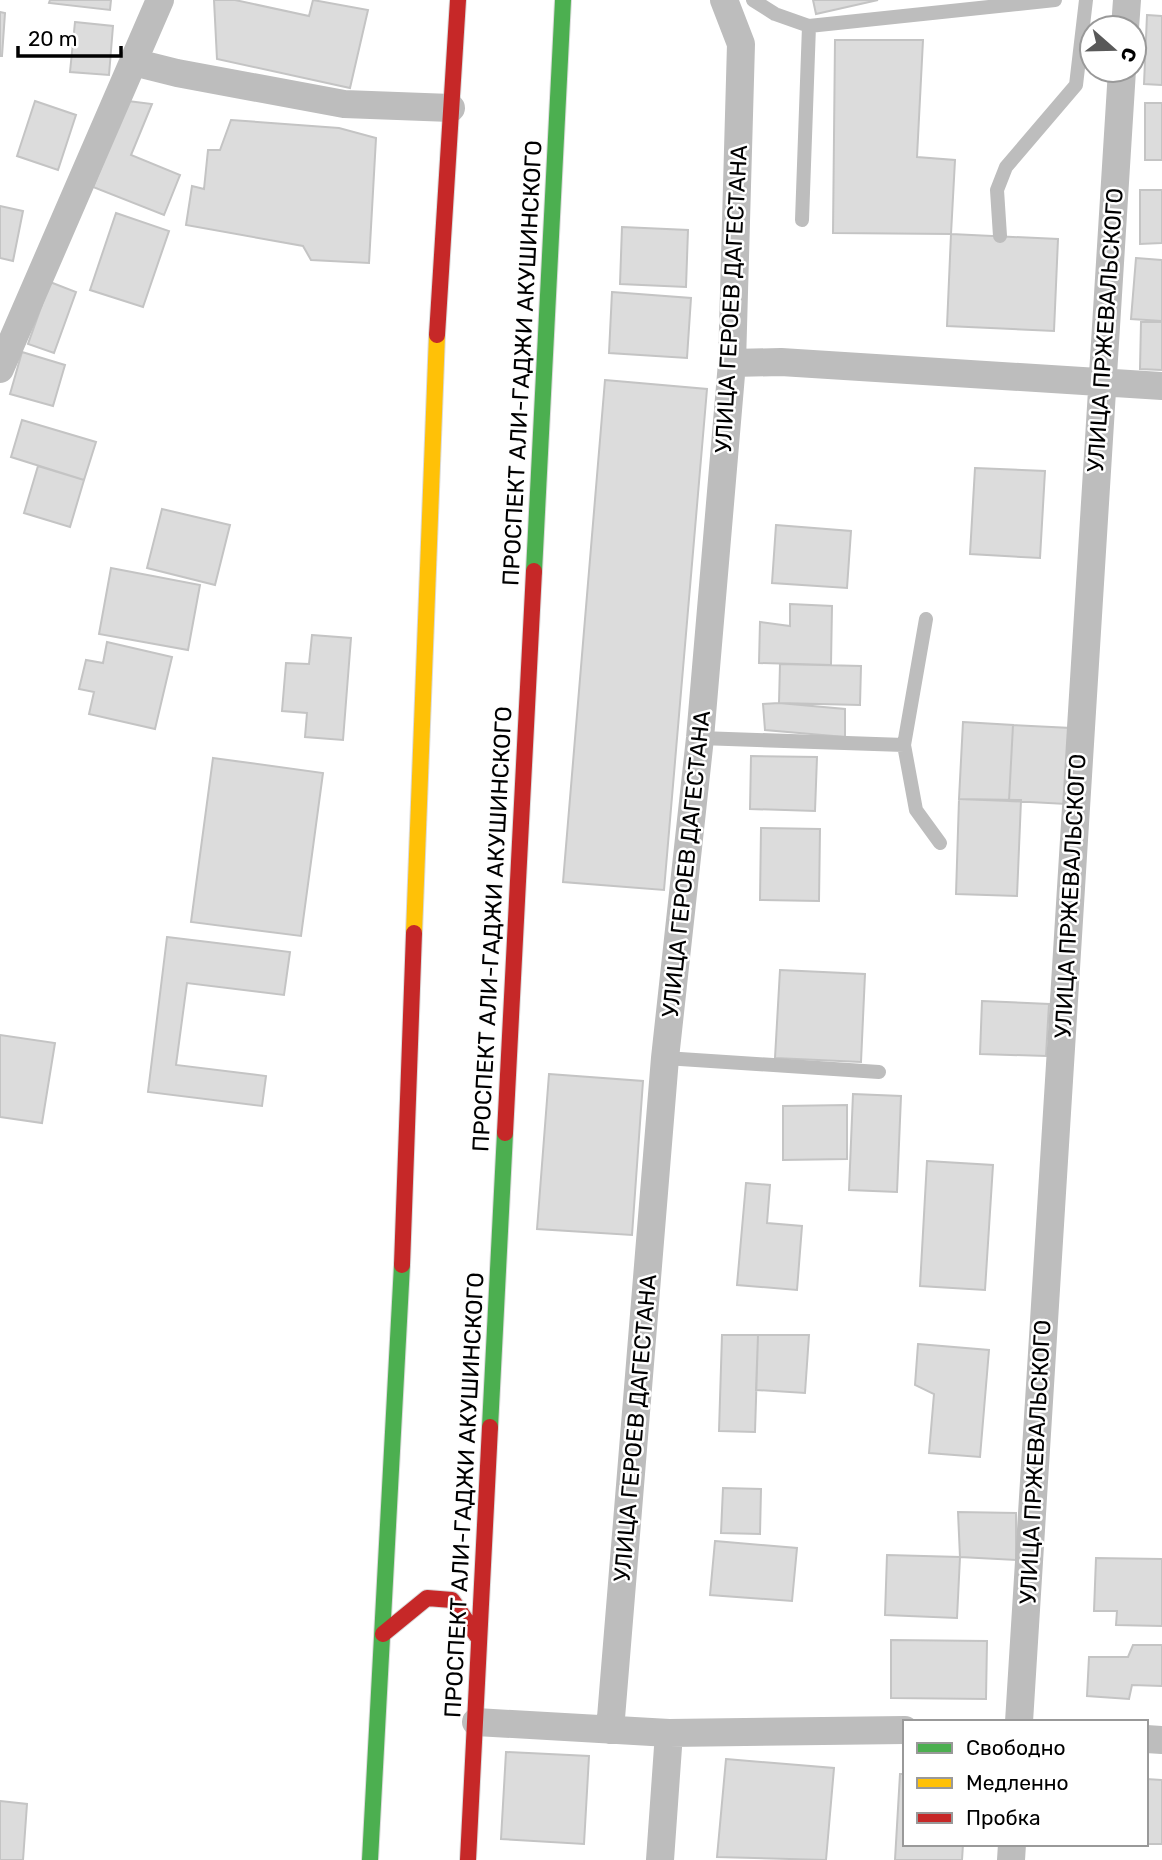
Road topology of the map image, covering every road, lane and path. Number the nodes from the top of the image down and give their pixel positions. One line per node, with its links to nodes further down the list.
1 (160, 0): 9 (street)
2 (458, 0): 11 (main road)
3 (563, 0): 25 (main road, ПРОСПЕКТ АЛИ-ГАДЖИ АКУШИНСКОГО)
4 (724, 0): 14 (street, УЛИЦА ГЕРОЕВ ДАГЕСТАНА)
5 (753, 0): 8 (lane)
6 (1055, 0): 8 (lane)
7 (1086, 0): 13 (lane)
8 (809, 26): 12 (lane)
9 (133, 62): 11 (street); 15 (street)
10 (1121, 84): 16 (street, УЛИЦА ПРЖЕВАЛЬСКОГО)
11 (451, 108): 24 (main road)
12 (802, 220)
13 (1000, 236)
14 (732, 363): 16 (street); 19 (street, УЛИЦА ГЕРОЕВ ДАГЕСТАНА)
15 (0, 369)
16 (1101, 382): 17 (street); 26 (street, УЛИЦА ПРЖЕВАЛЬСКОГО)
17 (1162, 386)
18 (926, 619): 20 (lane)
19 (700, 738): 20 (lane); 22 (street, УЛИЦА ГЕРОЕВ ДАГЕСТАНА)
20 (904, 745): 21 (lane)
21 (940, 842)
22 (666, 1058): 23 (lane); 28 (street, УЛИЦА ГЕРОЕВ ДАГЕСТАНА)
23 (879, 1072)
24 (383, 1634): 25 (main road); 31 (main road)
25 (477, 1636): 27 (main road, ПРОСПЕКТ АЛИ-ГАДЖИ АКУШИНСКОГО)
26 (1019, 1720)
27 (476, 1722): 28 (street); 32 (main road, ПРОСПЕКТ АЛИ-ГАДЖИ АКУШИНСКОГО)
28 (610, 1730): 30 (street)
29 (903, 1730): 30 (street)
30 (669, 1733): 33 (street)
31 (370, 1860)
32 (468, 1860)
33 (660, 1860)

